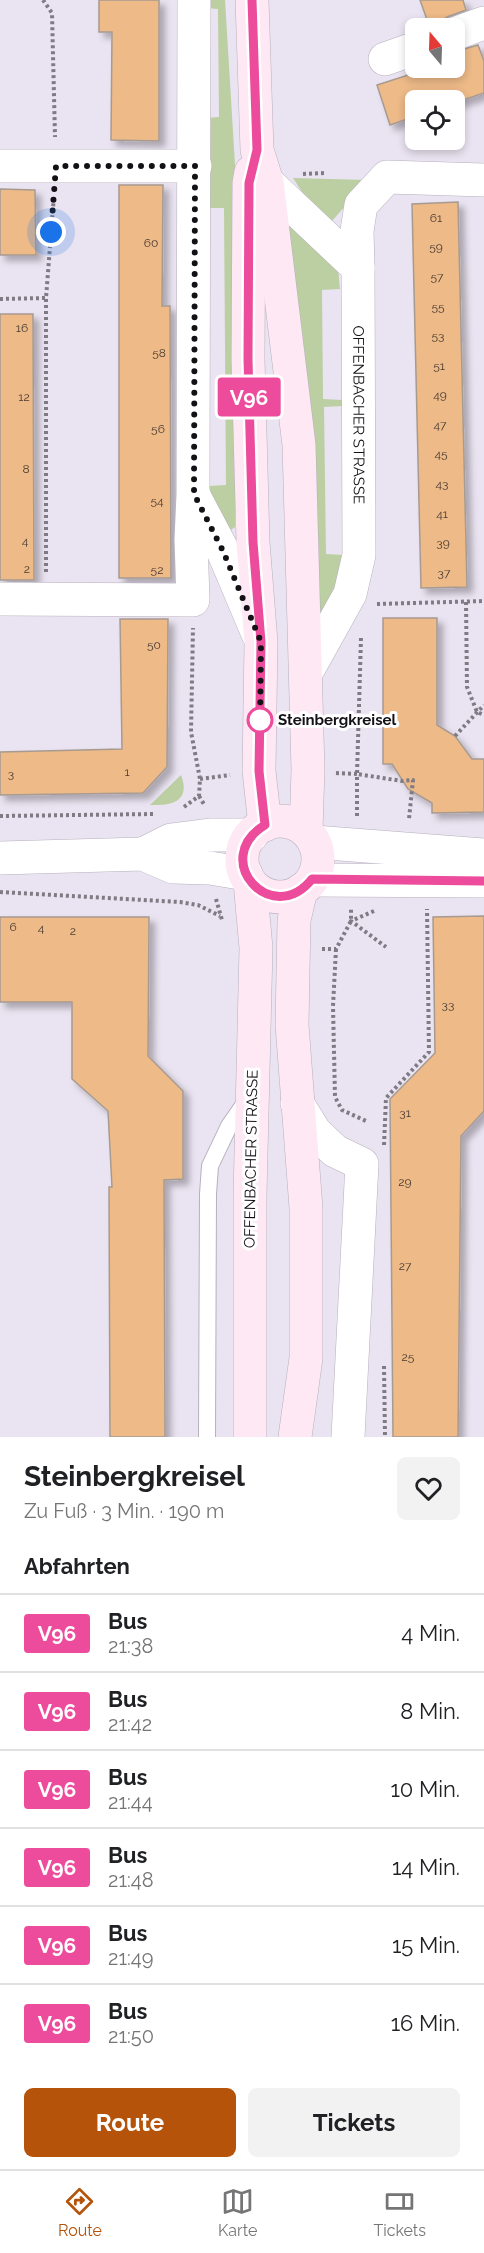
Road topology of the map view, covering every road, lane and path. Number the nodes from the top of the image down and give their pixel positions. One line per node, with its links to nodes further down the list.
1 (43, 0): 12 (path)
2 (194, 0): 13 (street, OFFENBACHER STRASSE)
3 (252, 0): 10 (main road, OFFENBACHER STRASSE)
4 (481, 0): 5 (street)
5 (484, 10)
6 (484, 23): 7 (street)
7 (465, 30)
8 (405, 52): 9 (street)
9 (385, 59)
10 (257, 150): 15 (main road, OFFENBACHER STRASSE); 27 (main road, OFFENBACHER STRASSE)
11 (0, 166): 12 (street)
12 (56, 166): 13 (street); 17 (path)
13 (195, 166): 19 (street, OFFENBACHER STRASSE)
14 (484, 180): 16 (street)
15 (267, 182): 16 (street, OFFENBACHER STRASSE); 28 (main road, OFFENBACHER STRASSE)
16 (358, 268): 28 (street, OFFENBACHER STRASSE)
17 (46, 298): 18 (path); 21 (path)
18 (0, 299)
19 (194, 494): 22 (street, OFFENBACHER STRASSE); 27 (street, OFFENBACHER STRASSE)
20 (0, 599): 21 (street)
21 (46, 599): 22 (street)
22 (194, 600): 33 (path)
23 (484, 601): 24 (path)
24 (465, 602): 25 (path); 30 (path)
25 (369, 604)
26 (361, 630): 36 (path)
27 (261, 642): 37 (main road, OFFENBACHER STRASSE)
28 (306, 673): 38 (main road, OFFENBACHER STRASSE)
29 (484, 705): 30 (path)
30 (477, 712): 31 (path); 32 (path)
31 (484, 714)
32 (455, 736)
33 (174, 811)
34 (164, 815): 35 (path)
35 (0, 816)
36 (408, 825)
37 (258, 830): 38 (main road); 39 (street); 42 (main road, OFFENBACHER STRASSE)
38 (310, 837): 40 (street); 44 (main road, OFFENBACHER STRASSE)
39 (143, 855): 41 (street); 42 (street)
40 (484, 855)
41 (0, 858)
42 (248, 878): 44 (main road); 51 (main road, OFFENBACHER STRASSE)
43 (484, 881): 44 (street)
44 (307, 885): 52 (main road, OFFENBACHER STRASSE)
45 (0, 892): 47 (path)
46 (427, 904): 54 (path)
47 (220, 916)
48 (351, 921): 49 (path)
49 (386, 947)
50 (336, 949): 53 (path)
51 (253, 1092): 56 (lane); 57 (main road, OFFENBACHER STRASSE)
52 (297, 1103): 58 (main road, OFFENBACHER STRASSE); 59 (street, OFFENBACHER STRASSE)
53 (366, 1121)
54 (384, 1156)
55 (384, 1366): 60 (path)
56 (207, 1437)
57 (250, 1437)
58 (295, 1437)
59 (348, 1437)
60 (385, 1437)

